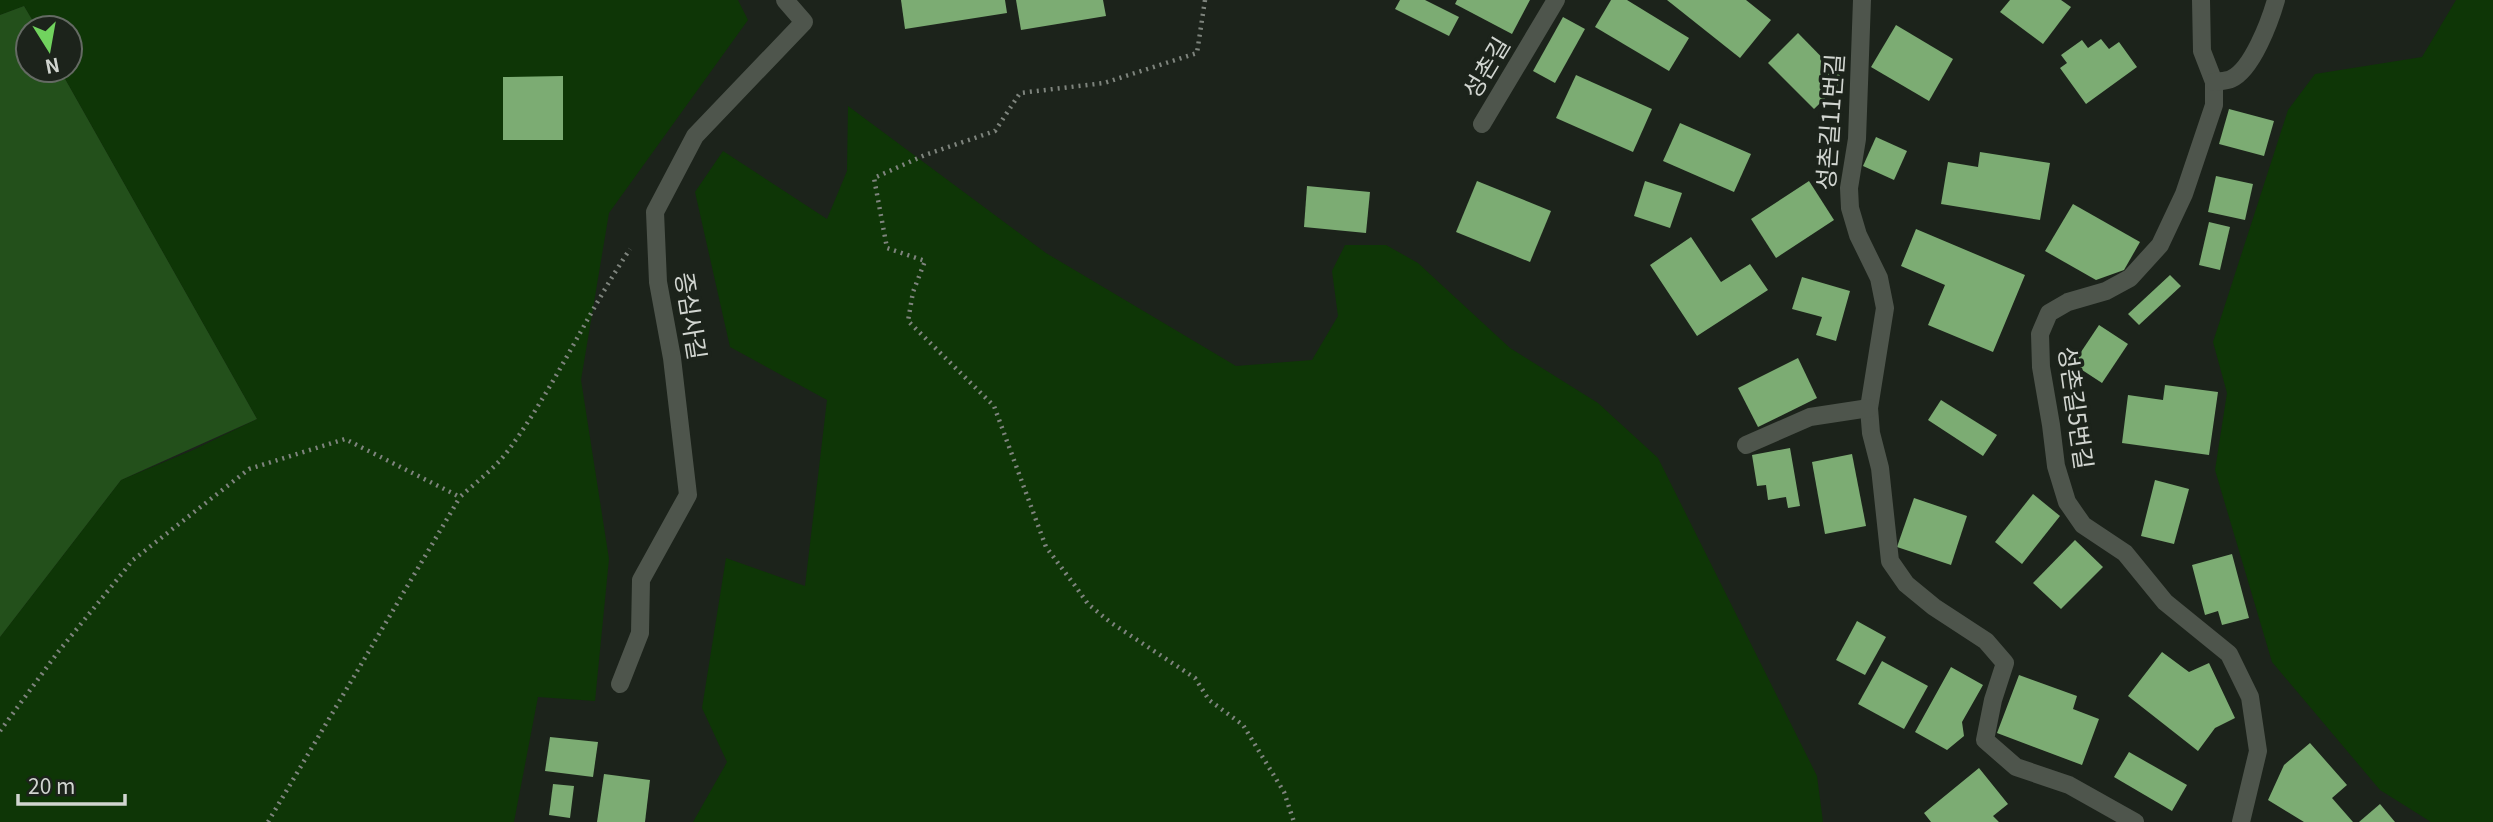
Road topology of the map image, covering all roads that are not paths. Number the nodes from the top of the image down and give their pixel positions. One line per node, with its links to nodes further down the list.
1 (785, 0): 10 (lane, 증심사길)
2 (1556, 0): 7 (lane, 성촌길)
3 (1863, 0): 8 (lane, 성촌길11번길)
4 (2201, 0): 6 (lane, 성촌길5번길)
5 (2276, 0): 6 (lane)
6 (2214, 82): 12 (lane, 성촌길5번길)
7 (1482, 124)
8 (1869, 408): 9 (lane); 11 (lane, 성촌길11번길)
9 (1746, 445)
10 (620, 684)
11 (2135, 822)
12 (2241, 822)

